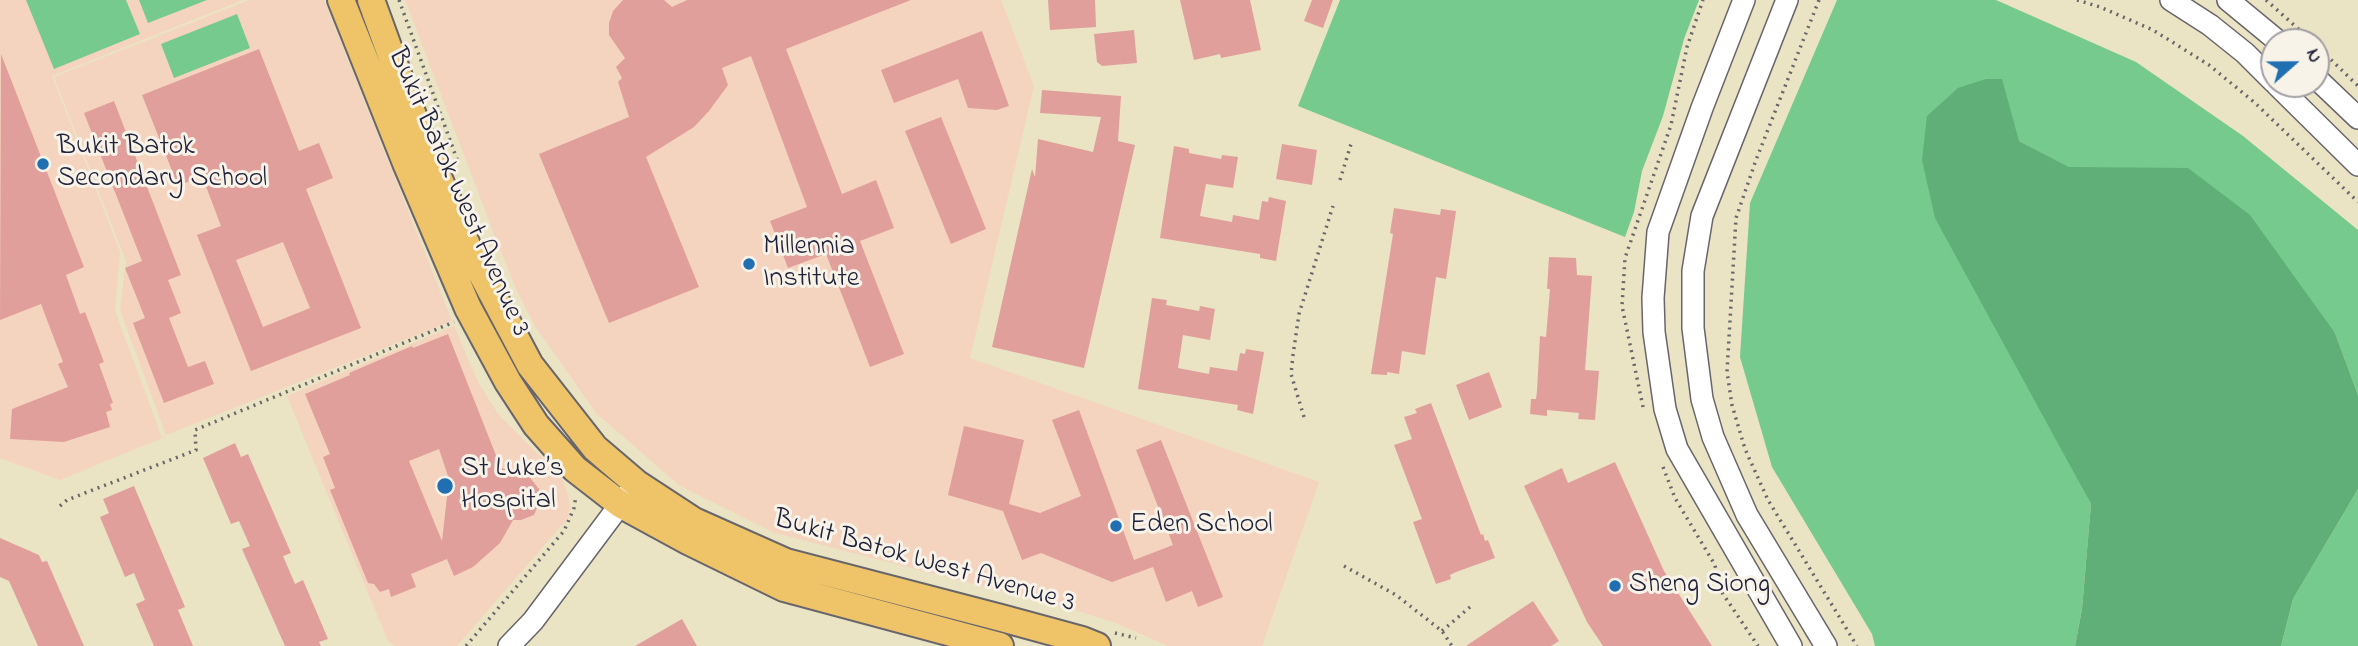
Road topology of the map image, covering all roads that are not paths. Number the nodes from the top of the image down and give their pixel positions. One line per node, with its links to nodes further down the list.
1 (341, 0): 12 (main road, Bukit Batok West Avenue 3)
2 (371, 0): 12 (main road, Bukit Batok West Avenue 3)
3 (1744, 0): 18 (street)
4 (1787, 0): 19 (street)
5 (2171, 0): 8 (street)
6 (2228, 0): 7 (street)
7 (2262, 28)
8 (2260, 68)
9 (2330, 91): 11 (street)
10 (2290, 98): 13 (street)
11 (2358, 118)
12 (407, 134): 14 (main road, Bukit Batok West Avenue 3)
13 (2358, 165)
14 (628, 494): 15 (main road, Bukit Batok West Avenue 3); 16 (street); 17 (main road, Bukit Batok West Avenue 3)
15 (1104, 639)
16 (509, 646)
17 (1000, 646)
18 (1791, 646)
19 (1826, 646)

